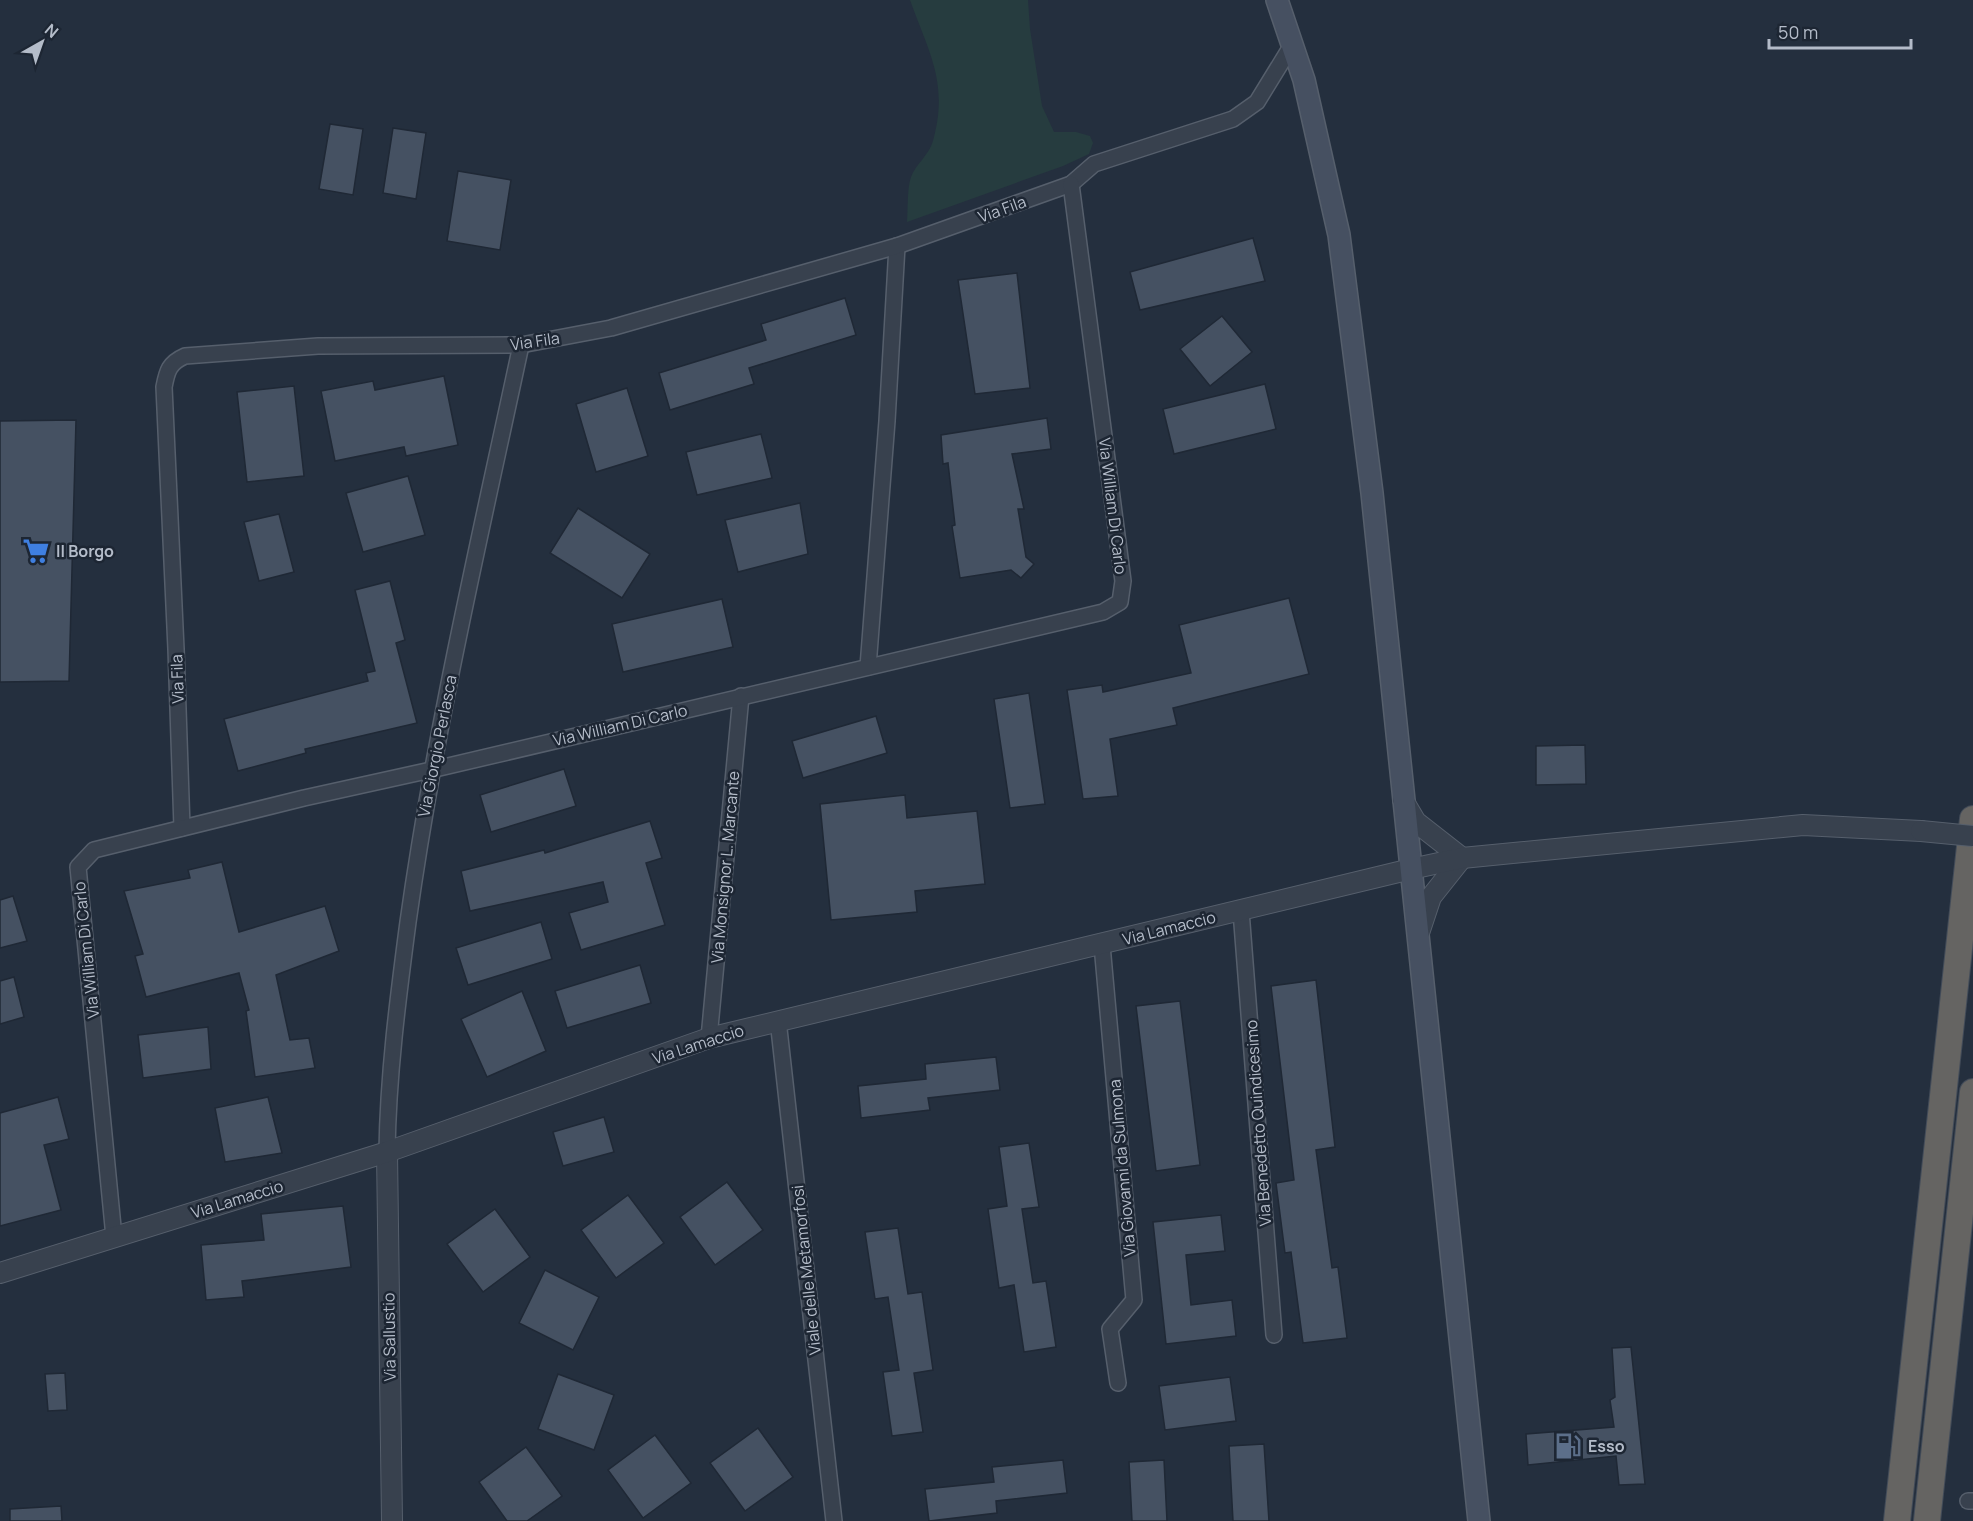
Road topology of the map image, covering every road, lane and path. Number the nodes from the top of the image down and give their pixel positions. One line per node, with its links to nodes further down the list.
1 (1277, 0): 2 (main road)
2 (1292, 45): 3 (street, Via Fila); 9 (main road)
3 (1071, 184): 4 (street, Via Fila); 6 (street, Via William Di Carlo)
4 (897, 246): 5 (street, Via Fila); 6 (street)
5 (521, 345): 8 (street, Via Giorgio Perlasca); 11 (street, Via Fila)
6 (868, 667): 7 (street, Via William Di Carlo)
7 (741, 696): 8 (street, Via William Di Carlo); 19 (street, Via Monsignor L. Marcante)
8 (431, 770): 11 (street, Via William Di Carlo); 21 (street, Via Giorgio Perlasca)
9 (1403, 800): 13 (street); 14 (main road)
10 (1973, 819): 29 (highway)
11 (182, 828): 22 (street, Via William Di Carlo)
12 (1973, 836): 13 (street, Via Lamaccio, bridge)
13 (1462, 858): 14 (street, Via Lamaccio); 16 (street)
14 (1411, 869): 15 (street, Via Lamaccio); 16 (main road)
15 (1241, 911): 17 (street, Via Lamaccio); 24 (street, Via Benedetto Quindicesimo)
16 (1418, 938): 28 (main road)
17 (1102, 945): 18 (street, Via Lamaccio); 25 (street, Via Giovanni da Sulmona)
18 (778, 1020): 19 (street, Via Lamaccio); 27 (street, Viale delle Metamorfosi)
19 (709, 1038): 21 (street, Via Lamaccio)
20 (1973, 1092): 30 (highway)
21 (387, 1152): 22 (street, Via Lamaccio); 26 (street, Via Sallustio)
22 (114, 1238): 23 (street, Via Lamaccio)
23 (0, 1273)
24 (1274, 1335)
25 (1118, 1383)
26 (392, 1521)
27 (834, 1521)
28 (1479, 1521)
29 (1897, 1521)
30 (1927, 1521)

